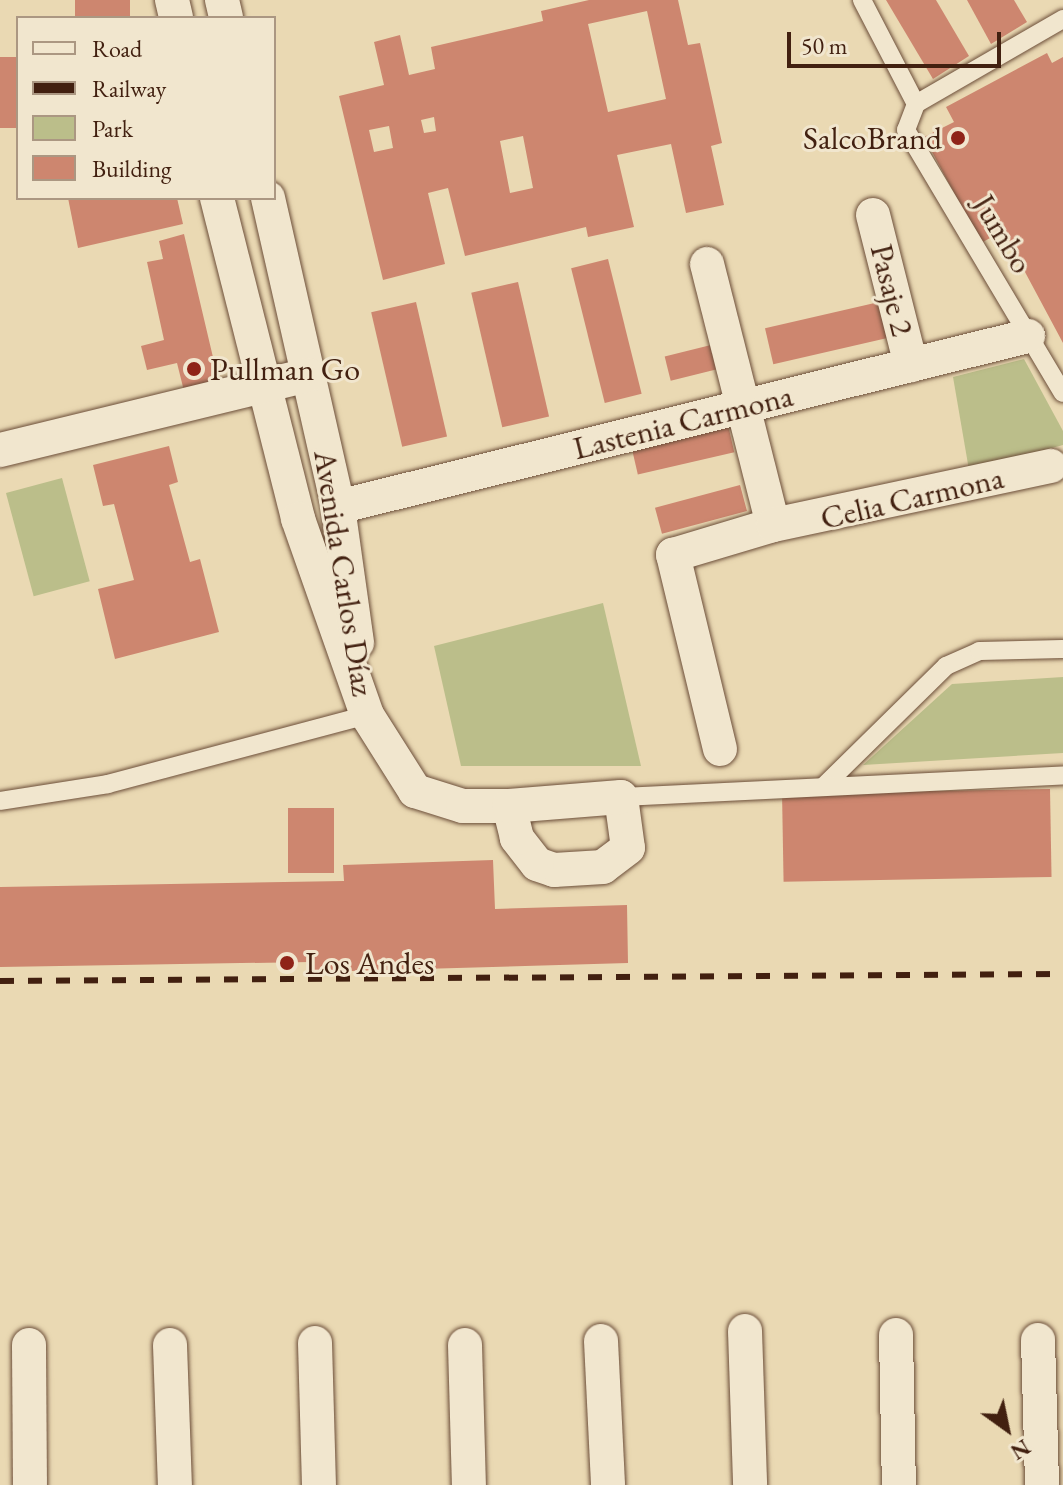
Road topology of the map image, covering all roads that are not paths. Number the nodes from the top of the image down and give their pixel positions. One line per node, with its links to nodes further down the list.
1 (862, 0): 3 (lane)
2 (1063, 19): 3 (lane)
3 (916, 104): 8 (lane, Jumbo)
4 (217, 200): 11 (street, Avenida Carlos Díaz)
5 (268, 200): 10 (street, Avenida Carlos Díaz)
6 (873, 215): 9 (street, Pasaje 2)
7 (707, 264): 13 (street)
8 (1028, 336): 9 (street, Lastenia Carmona); 12 (lane, Jumbo)
9 (911, 365): 13 (street, Lastenia Carmona)
10 (308, 375): 11 (street); 16 (street, Avenida Carlos Díaz)
11 (260, 386): 14 (street); 19 (street, Avenida Carlos Díaz)
12 (1063, 393)
13 (744, 408): 16 (street, Lastenia Carmona); 17 (street)
14 (0, 450)
15 (1051, 466): 17 (street, Celia Carmona)
16 (338, 507): 19 (street, Avenida Carlos Díaz)
17 (773, 525): 20 (street, Celia Carmona)
18 (1063, 649): 22 (lane)
19 (367, 715): 24 (lane); 25 (street)
20 (720, 749)
21 (1063, 775): 22 (lane)
22 (823, 787): 23 (lane)
23 (621, 797): 25 (street); 25 (street)
24 (0, 801)
25 (509, 806)
26 (745, 1331): 39 (street)
27 (896, 1335): 40 (street)
28 (1038, 1340): 41 (street)
29 (601, 1341): 38 (street)
30 (315, 1343): 36 (street)
31 (29, 1345): 34 (street)
32 (170, 1345): 35 (street)
33 (465, 1345): 37 (street)
34 (30, 1485)
35 (175, 1485)
36 (319, 1485)
37 (469, 1485)
38 (608, 1485)
39 (750, 1485)
40 (899, 1485)
41 (1042, 1485)

